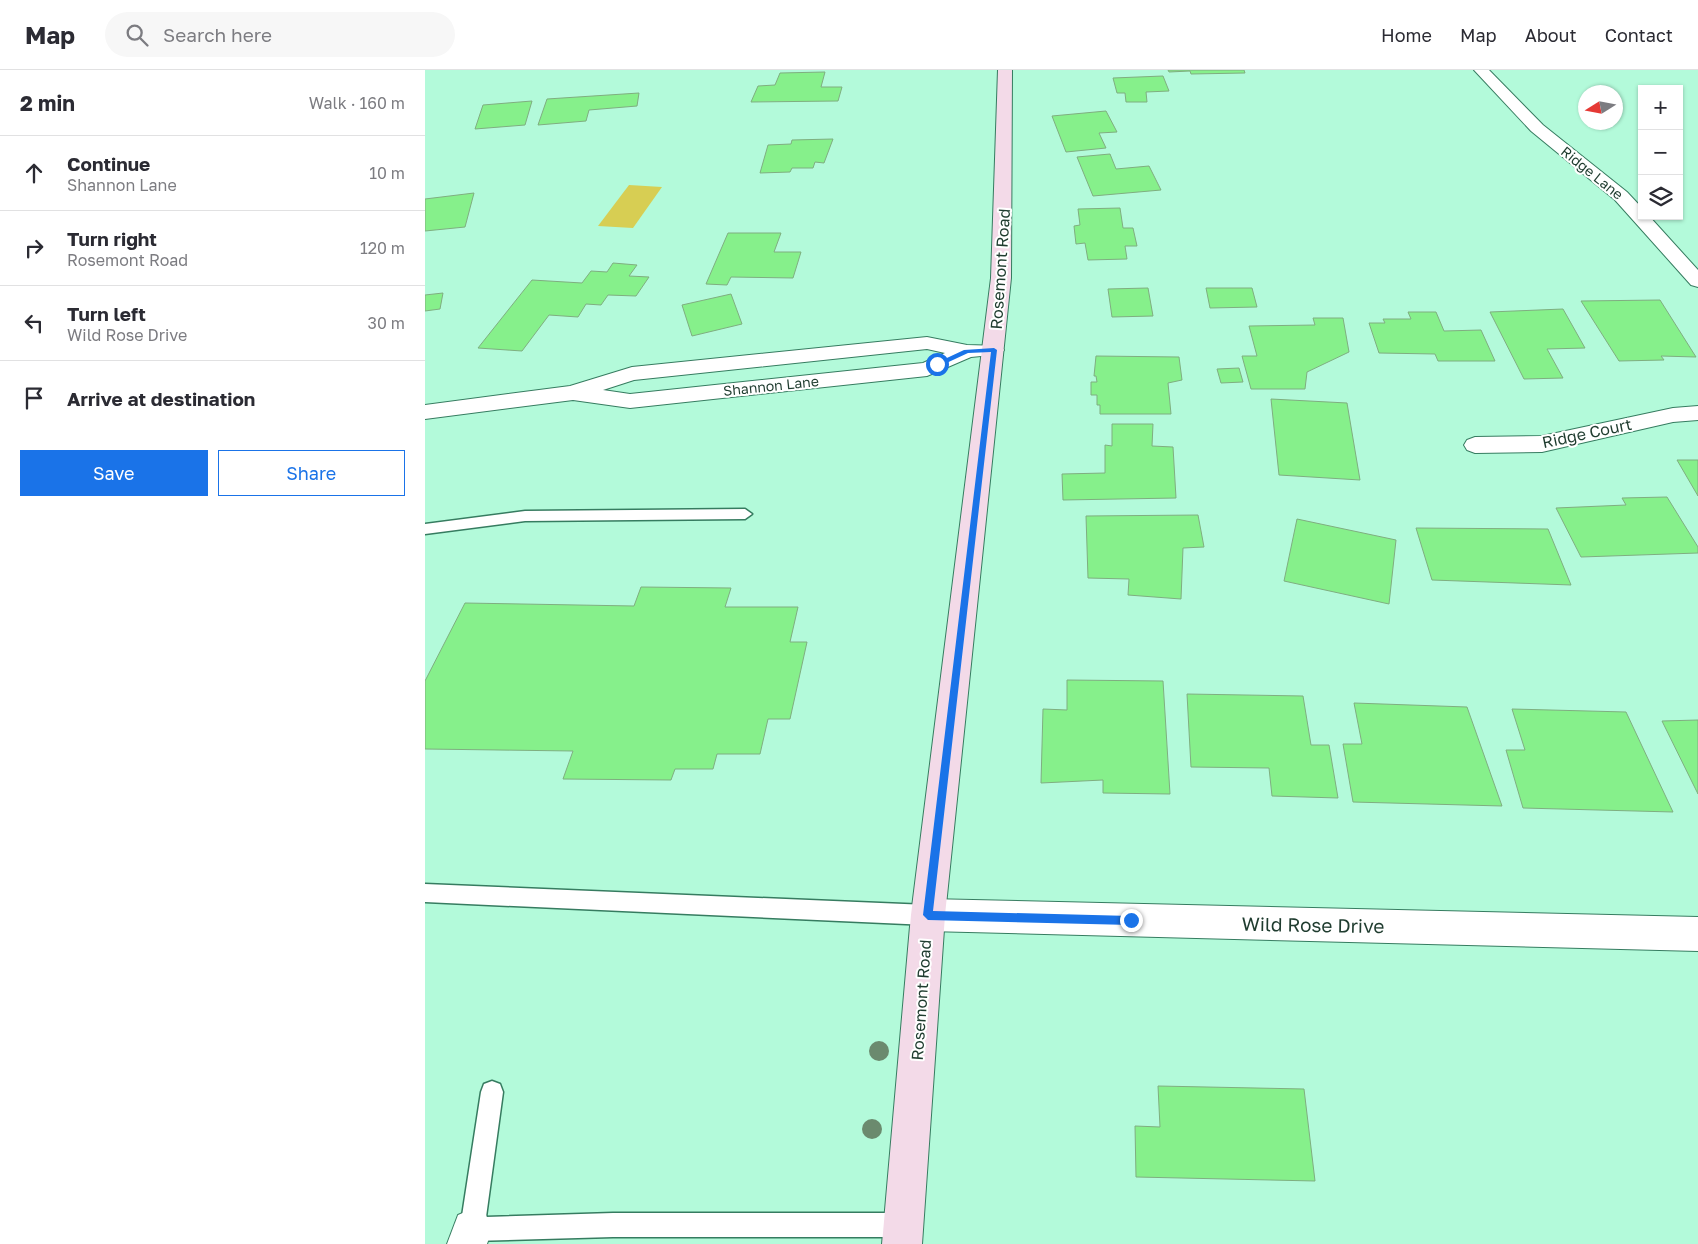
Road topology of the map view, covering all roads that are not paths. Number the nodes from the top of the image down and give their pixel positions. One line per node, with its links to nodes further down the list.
1 (1005, 70): 4 (main road, Rosemont Road)
2 (1481, 70): 3 (street, Ridge Lane)
3 (1698, 281)
4 (994, 350): 5 (street, Shannon Lane); 11 (main road, Rosemont Road)
5 (425, 412)
6 (1698, 414): 7 (street, Ridge Court)
7 (1475, 445)
8 (745, 514): 9 (lane)
9 (425, 529)
10 (425, 894): 11 (lane)
11 (928, 915): 12 (street, Wild Rose Drive); 14 (main road, Rosemont Road)
12 (1698, 934)
13 (492, 1092): 15 (lane)
14 (903, 1234): 15 (lane)
15 (470, 1236)

